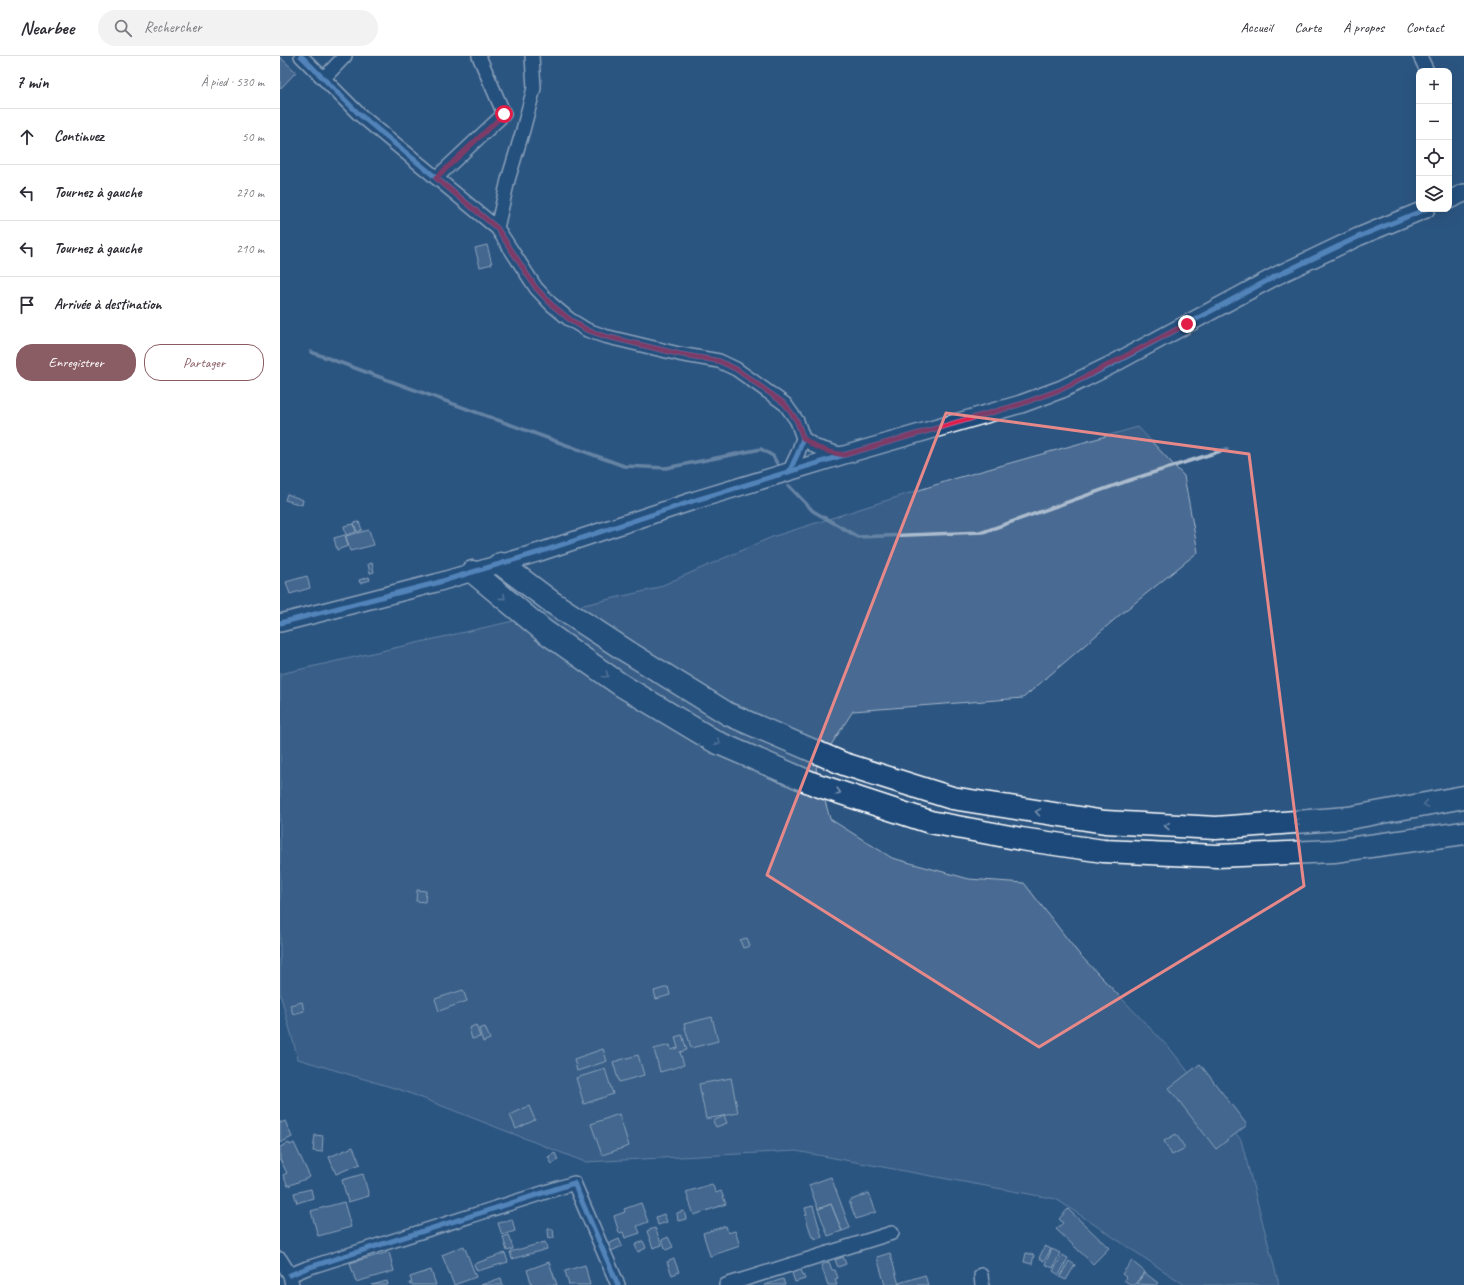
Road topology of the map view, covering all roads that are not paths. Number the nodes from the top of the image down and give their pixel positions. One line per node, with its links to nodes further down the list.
1 (301, 56): 7 (street)
2 (345, 56): 7 (street)
3 (479, 56): 8 (street)
4 (532, 56): 12 (street)
5 (1420, 56): 6 (street)
6 (1426, 68)
7 (324, 78): 8 (street)
8 (436, 178): 12 (street)
9 (1464, 193): 10 (street)
10 (1452, 199)
11 (1419, 212): 14 (street)
12 (497, 228): 13 (street)
13 (803, 438): 14 (street); 15 (street)
14 (844, 455): 15 (street)
15 (789, 472): 16 (street)
16 (501, 564): 17 (street); 19 (highway, one-way to 16)
17 (473, 572): 18 (street); 20 (highway, one-way to 20)
18 (280, 623)
19 (1464, 797)
20 (1464, 833)
21 (892, 1234): 25 (street)
22 (280, 1259): 23 (street)
23 (291, 1280): 24 (street)
24 (618, 1285)
25 (726, 1285)

